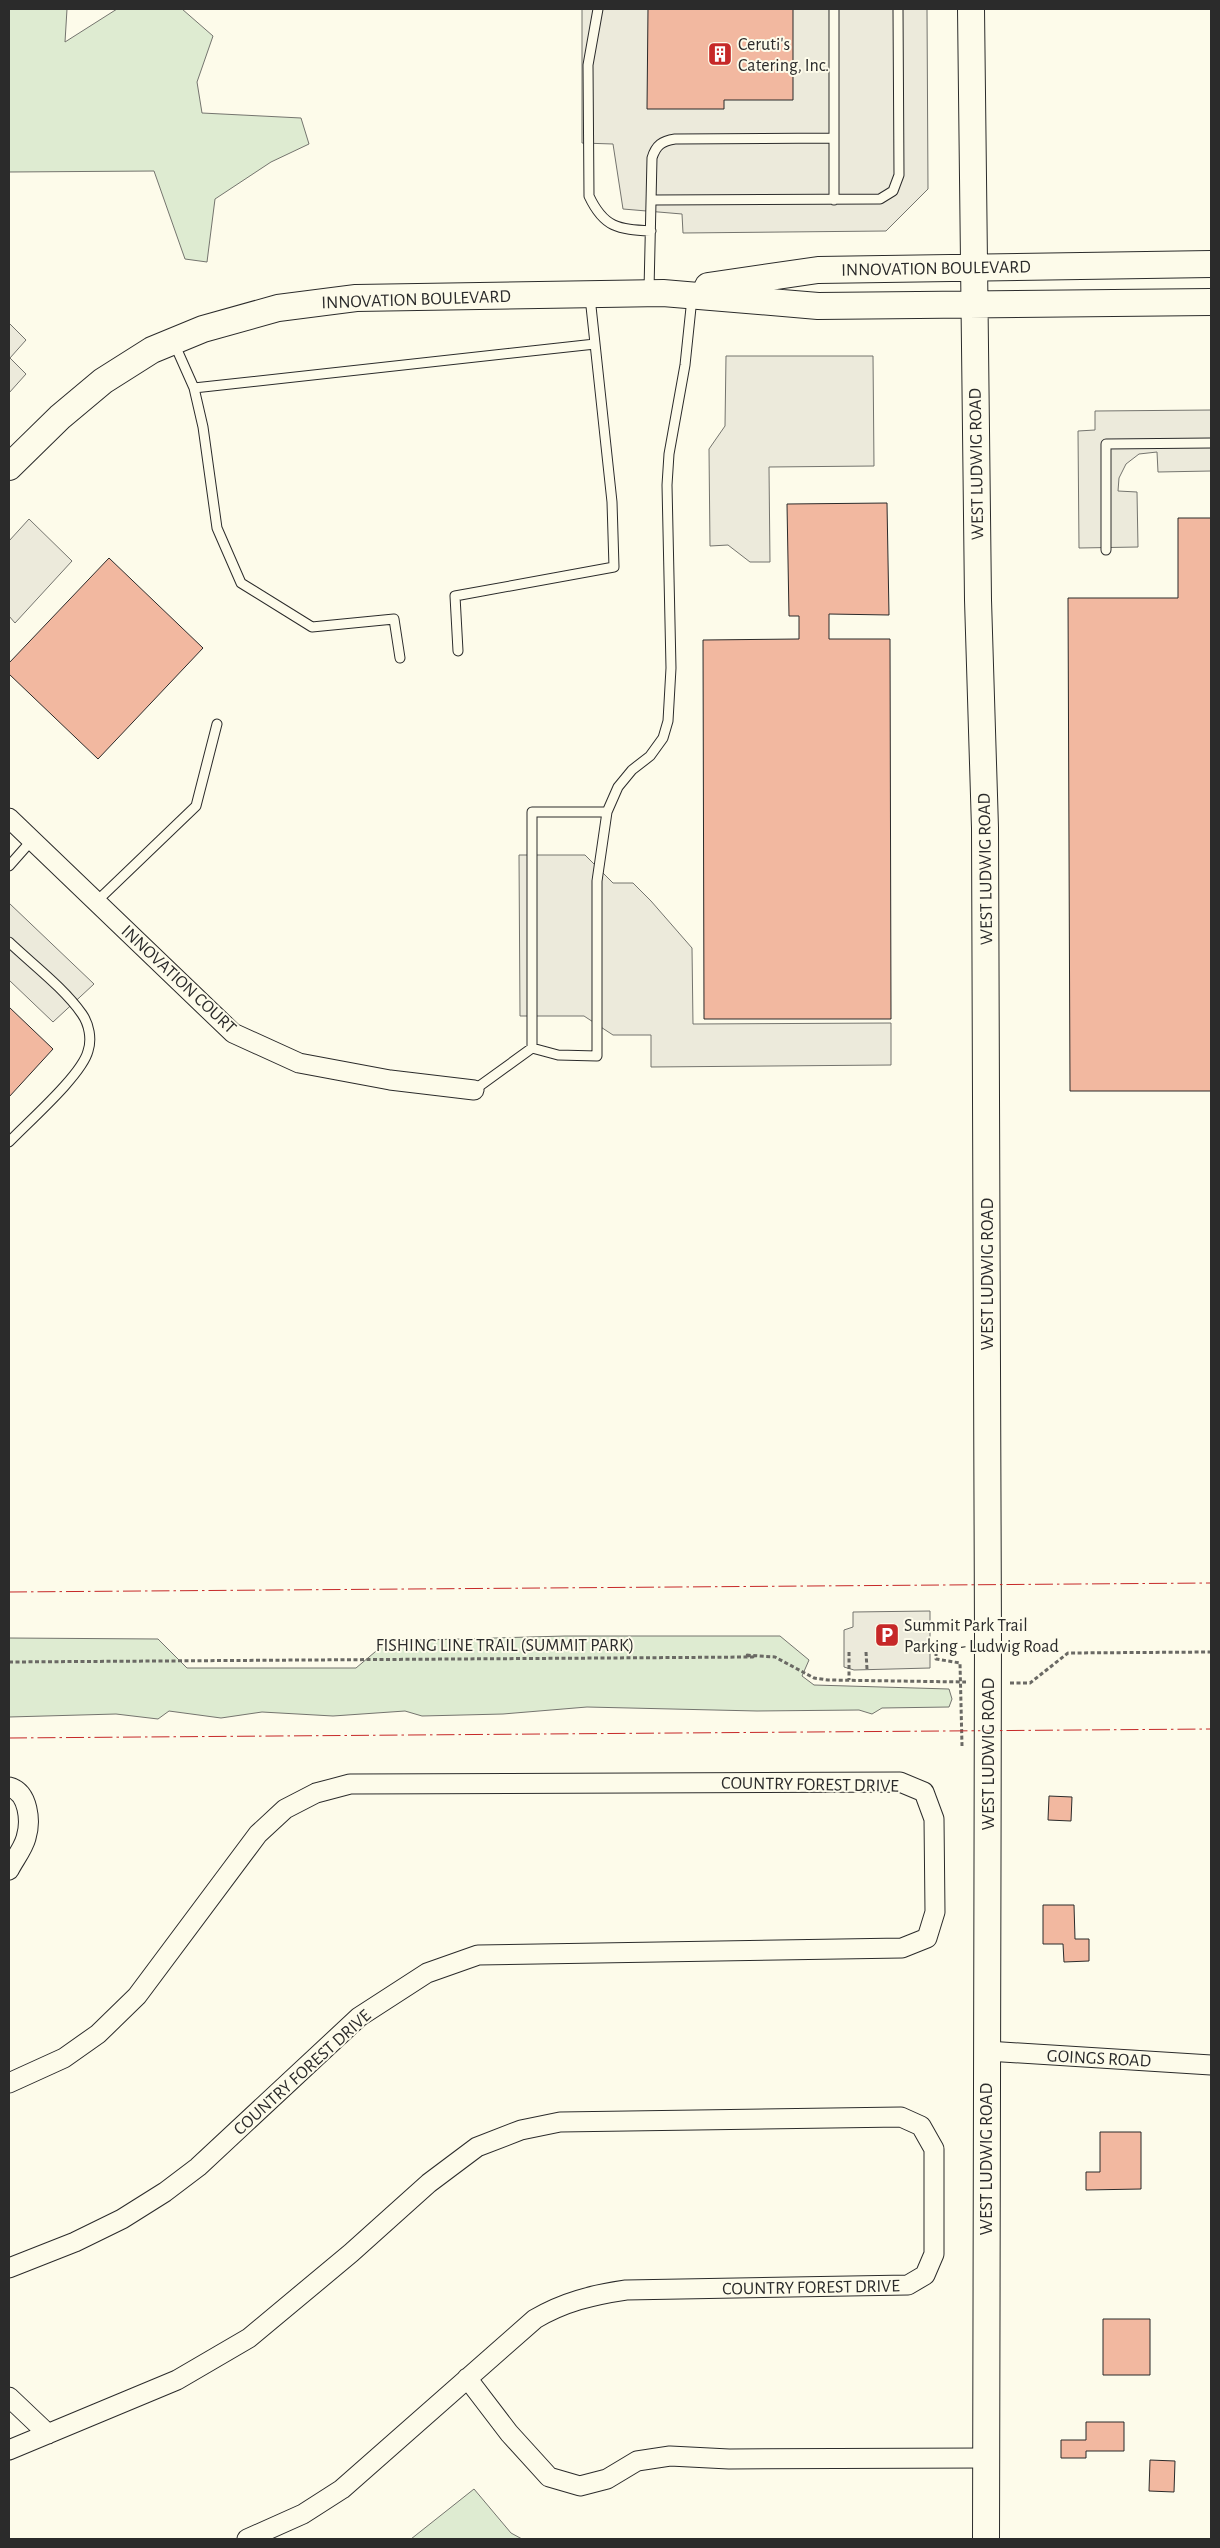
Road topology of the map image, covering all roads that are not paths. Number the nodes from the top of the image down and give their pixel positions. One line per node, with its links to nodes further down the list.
1 (598, 9): 8 (lane)
2 (834, 9): 5 (lane)
3 (898, 9): 7 (lane)
4 (971, 9): 10 (main road, WEST LUDWIG ROAD)
5 (834, 138): 6 (lane); 7 (lane)
6 (653, 200): 7 (lane); 8 (lane)
7 (834, 200)
8 (651, 231): 11 (lane)
9 (1211, 264): 10 (main road, INNOVATION BOULEVARD)
10 (974, 267): 11 (main road, INNOVATION BOULEVARD); 15 (main road, WEST LUDWIG ROAD)
11 (656, 293): 12 (main road, INNOVATION BOULEVARD); 13 (main road, INNOVATION BOULEVARD)
12 (589, 294): 16 (main road, INNOVATION BOULEVARD); 17 (lane)
13 (692, 295): 15 (main road, INNOVATION BOULEVARD); 25 (lane)
14 (1211, 302): 15 (main road, INNOVATION BOULEVARD)
15 (974, 303): 36 (main road, WEST LUDWIG ROAD)
16 (173, 341): 18 (lane); 20 (main road, INNOVATION BOULEVARD)
17 (595, 344): 18 (lane); 22 (lane)
18 (194, 388): 23 (lane)
19 (1211, 443): 21 (lane)
20 (9, 467)
21 (1106, 550)
22 (458, 651)
23 (400, 658)
24 (217, 724): 29 (lane)
25 (607, 812): 31 (lane); 31 (lane)
26 (9, 818): 27 (street, INNOVATION COURT)
27 (32, 840): 28 (lane); 29 (street, INNOVATION COURT)
28 (9, 866)
29 (96, 902): 32 (street, INNOVATION COURT)
30 (9, 942): 33 (lane)
31 (532, 1048): 32 (lane)
32 (474, 1090)
33 (9, 1142)
34 (9, 1787): 35 (street)
35 (9, 1870)
36 (987, 2051): 37 (street, GOINGS ROAD); 44 (main road, WEST LUDWIG ROAD)
37 (1211, 2065)
38 (9, 2083): 39 (street, COUNTRY FOREST DRIVE)
39 (9, 2268)
40 (467, 2378): 42 (street, COUNTRY FOREST DRIVE); 44 (street); 45 (street, COUNTRY FOREST DRIVE)
41 (9, 2397): 42 (street)
42 (48, 2434): 43 (street, COUNTRY FOREST DRIVE)
43 (9, 2450)
44 (986, 2458): 46 (main road, WEST LUDWIG ROAD)
45 (246, 2539)
46 (986, 2539)

